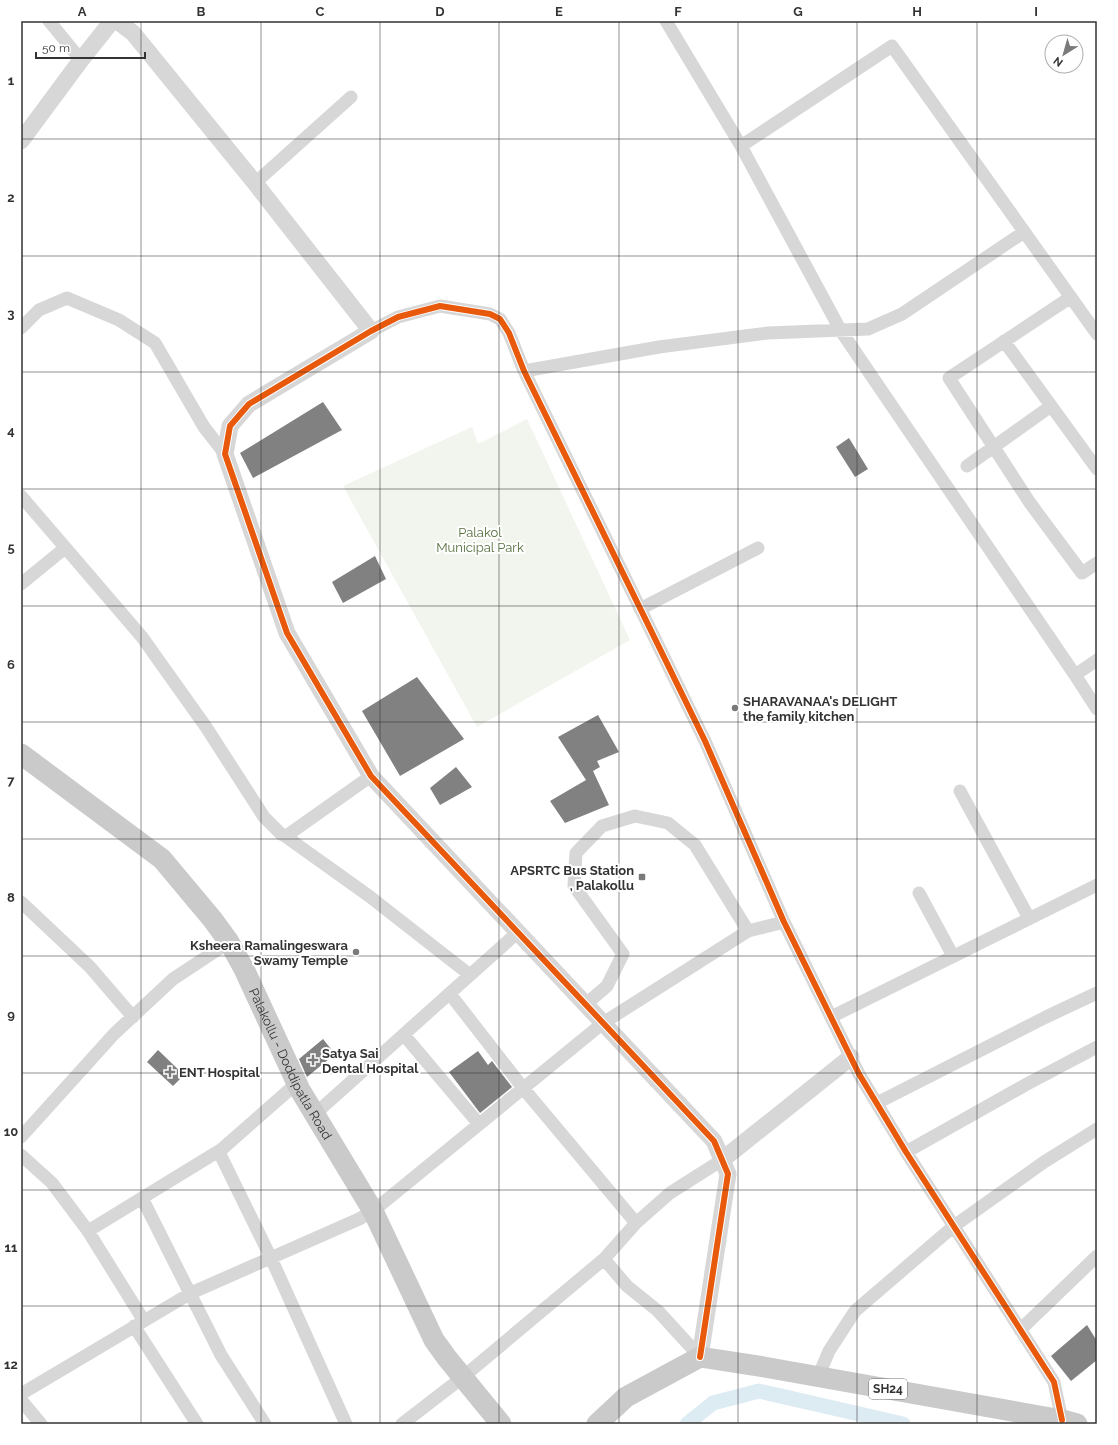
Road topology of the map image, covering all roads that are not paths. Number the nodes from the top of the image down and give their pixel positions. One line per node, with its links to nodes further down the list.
1 (49, 21): 5 (street)
2 (112, 21): 5 (street)
3 (117, 21): 9 (street)
4 (666, 21): 8 (street)
5 (81, 60): 7 (street)
6 (351, 97): 9 (street)
7 (21, 141)
8 (741, 146): 10 (street); 14 (street)
9 (255, 183): 13 (street)
10 (1024, 232): 11 (street); 14 (street)
11 (1071, 297): 15 (street); 16 (street)
12 (21, 328): 20 (street)
13 (372, 331): 17 (street); 20 (street)
14 (841, 331): 17 (street); 30 (street)
15 (1097, 334)
16 (1004, 341): 18 (street); 19 (street)
17 (524, 371): 28 (street)
18 (1051, 406): 19 (street); 22 (street)
19 (994, 447): 21 (street); 26 (street)
20 (225, 454): 33 (street)
21 (967, 466)
22 (1097, 469)
23 (21, 496): 24 (street)
24 (65, 548): 27 (street); 35 (street)
25 (758, 548): 28 (street)
26 (1097, 563)
27 (21, 584)
28 (640, 609): 40 (street)
29 (1097, 660): 30 (street)
30 (1075, 675): 31 (street)
31 (1097, 709)
32 (21, 754): 43 (main road, Palakollu - Doddipatla Road)
33 (371, 776): 35 (street); 42 (street)
34 (960, 791): 39 (street)
35 (285, 836): 45 (street)
36 (1097, 885): 39 (street)
37 (919, 893): 44 (street)
38 (21, 902): 49 (street)
39 (1028, 918): 44 (street)
40 (784, 922): 41 (street); 50 (street)
41 (748, 931): 48 (street); 51 (street)
42 (518, 932): 45 (street); 48 (street)
43 (229, 942): 49 (street); 55 (main road, Palakollu - Doddipatla Road)
44 (953, 956): 50 (street)
45 (470, 975): 47 (street)
46 (1097, 993): 57 (street)
47 (450, 994): 52 (street); 56 (street)
48 (586, 1004): 51 (street)
49 (133, 1017): 61 (street)
50 (831, 1017): 54 (street)
51 (603, 1023): 56 (street); 65 (street)
52 (404, 1035): 58 (street); 59 (street)
53 (1097, 1046): 63 (street)
54 (851, 1057): 57 (street); 65 (street)
55 (297, 1083): 58 (main road, Palakollu - Doddipatla Road); 62 (street)
56 (524, 1088): 59 (street); 68 (street)
57 (877, 1103): 63 (street)
58 (315, 1114): 67 (main road, Palakollu - Doddipatla Road)
59 (479, 1124): 67 (street)
60 (1097, 1129): 69 (street)
61 (21, 1137)
62 (218, 1152): 66 (street); 72 (street)
63 (906, 1152): 69 (street)
64 (21, 1155): 70 (street)
65 (722, 1160): 68 (street); 77 (street)
66 (142, 1198): 70 (street); 74 (street)
67 (373, 1211): 72 (street); 79 (main road, Palakollu - Doddipatla Road)
68 (636, 1223): 73 (street)
69 (954, 1226): 76 (street); 78 (street)
70 (88, 1231): 75 (street)
71 (1097, 1256): 76 (street)
72 (271, 1258): 74 (street); 86 (street)
73 (604, 1259): 77 (street); 79 (street)
74 (191, 1293): 75 (street); 85 (street)
75 (139, 1324): 80 (street); 84 (street)
76 (1020, 1330): 82 (street)
77 (700, 1357): 78 (main road, SH24); 89 (main road)
78 (818, 1377): 82 (main road, SH24)
79 (463, 1378): 87 (street); 88 (main road, Palakollu - Doddipatla Road)
80 (21, 1394)
81 (21, 1400): 83 (street)
82 (1070, 1422)
83 (41, 1424)
84 (197, 1424)
85 (265, 1424)
86 (346, 1424)
87 (402, 1424)
88 (500, 1424)
89 (597, 1424)

